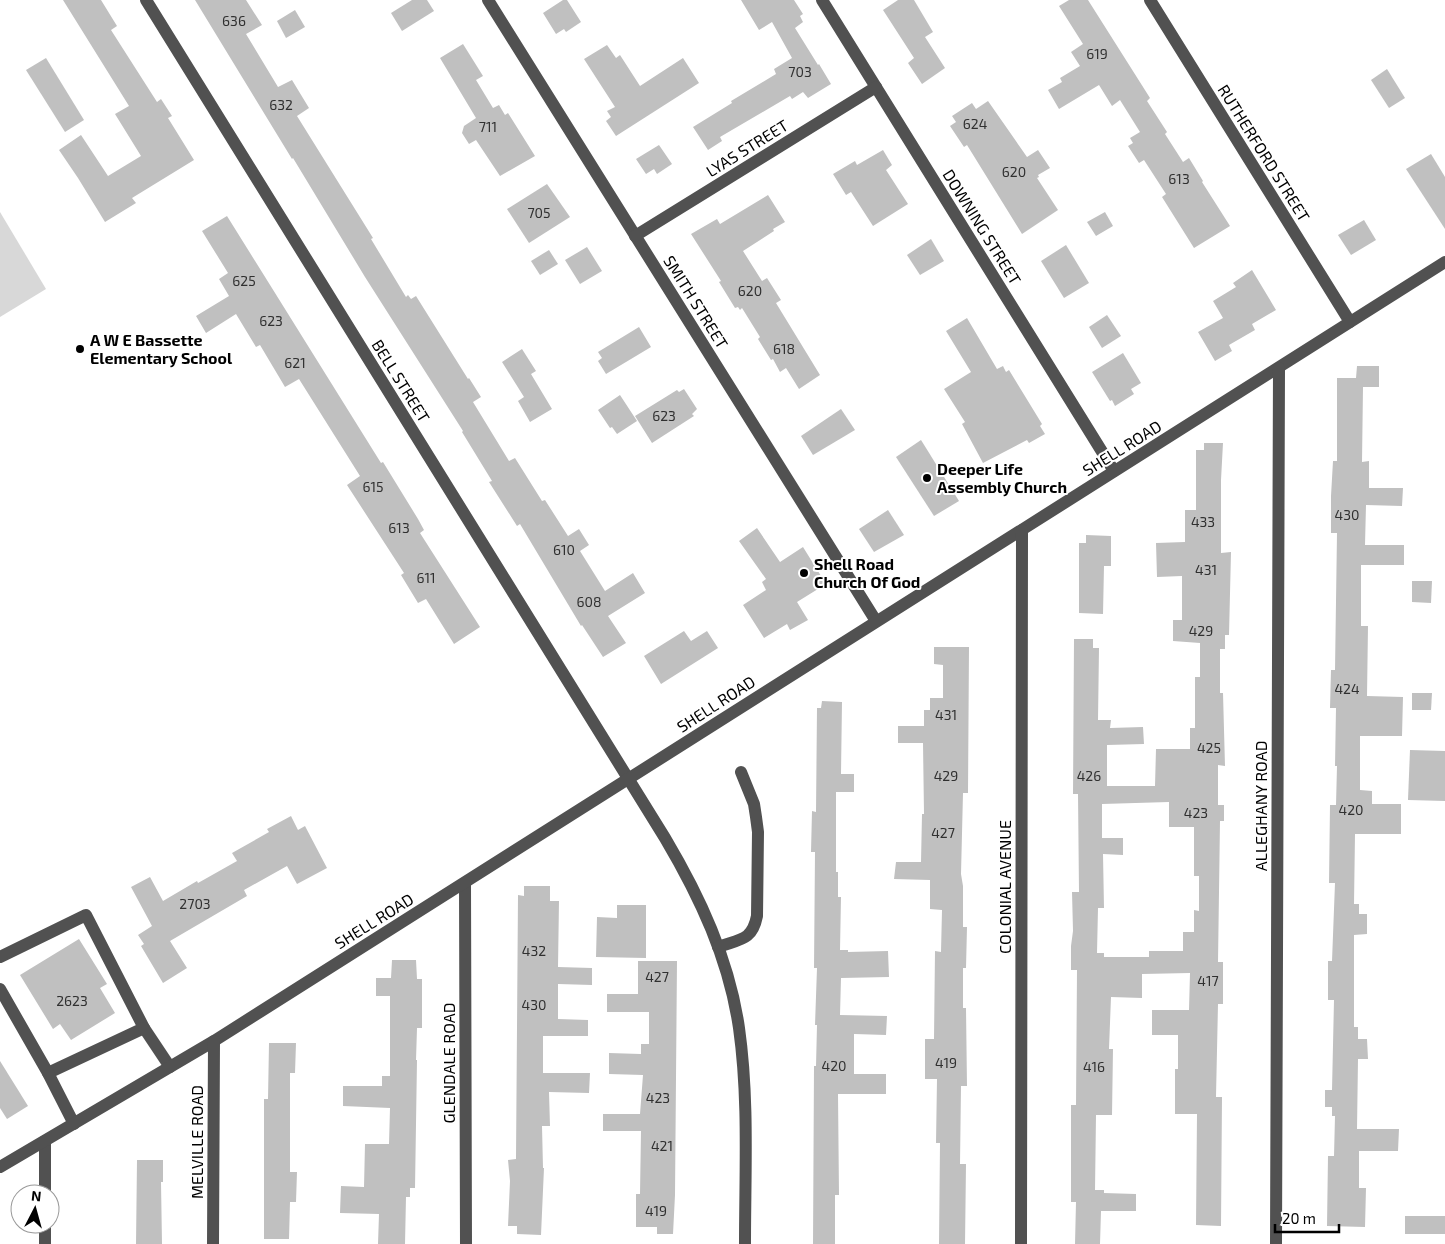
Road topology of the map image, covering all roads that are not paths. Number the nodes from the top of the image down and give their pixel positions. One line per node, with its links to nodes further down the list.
1 (146, 0): 14 (street, BELL STREET)
2 (488, 0): 6 (street, SMITH STREET)
3 (822, 0): 5 (street, DOWNING STREET)
4 (1150, 0): 8 (street, RUTHERFORD STREET)
5 (876, 88): 6 (street, LYAS STREET); 10 (street, DOWNING STREET)
6 (635, 236): 12 (street, SMITH STREET)
7 (1445, 262): 8 (street, SHELL ROAD)
8 (1350, 322): 9 (street, SHELL ROAD)
9 (1279, 368): 10 (street, SHELL ROAD); 31 (street, ALLEGHANY ROAD)
10 (1114, 471): 11 (street, SHELL ROAD)
11 (1022, 530): 12 (street, SHELL ROAD); 30 (street, COLONIAL AVENUE)
12 (876, 621): 14 (street, SHELL ROAD)
13 (741, 772): 16 (street)
14 (628, 779): 15 (street, SHELL ROAD); 16 (street, BELL STREET)
15 (465, 883): 20 (street, SHELL ROAD); 28 (street, GLENDALE ROAD)
16 (718, 947): 29 (street, BELL STREET)
17 (0, 957): 19 (street)
18 (0, 989): 22 (street)
19 (144, 1028): 21 (street); 22 (street)
20 (214, 1041): 21 (street, SHELL ROAD); 27 (street, MELVILLE ROAD)
21 (170, 1067): 23 (street, SHELL ROAD)
22 (48, 1073): 23 (street)
23 (74, 1124): 24 (street, SHELL ROAD)
24 (45, 1141): 25 (street, SHELL ROAD); 26 (street)
25 (0, 1167)
26 (45, 1184)
27 (213, 1244)
28 (466, 1244)
29 (744, 1244)
30 (1021, 1244)
31 (1276, 1244)

